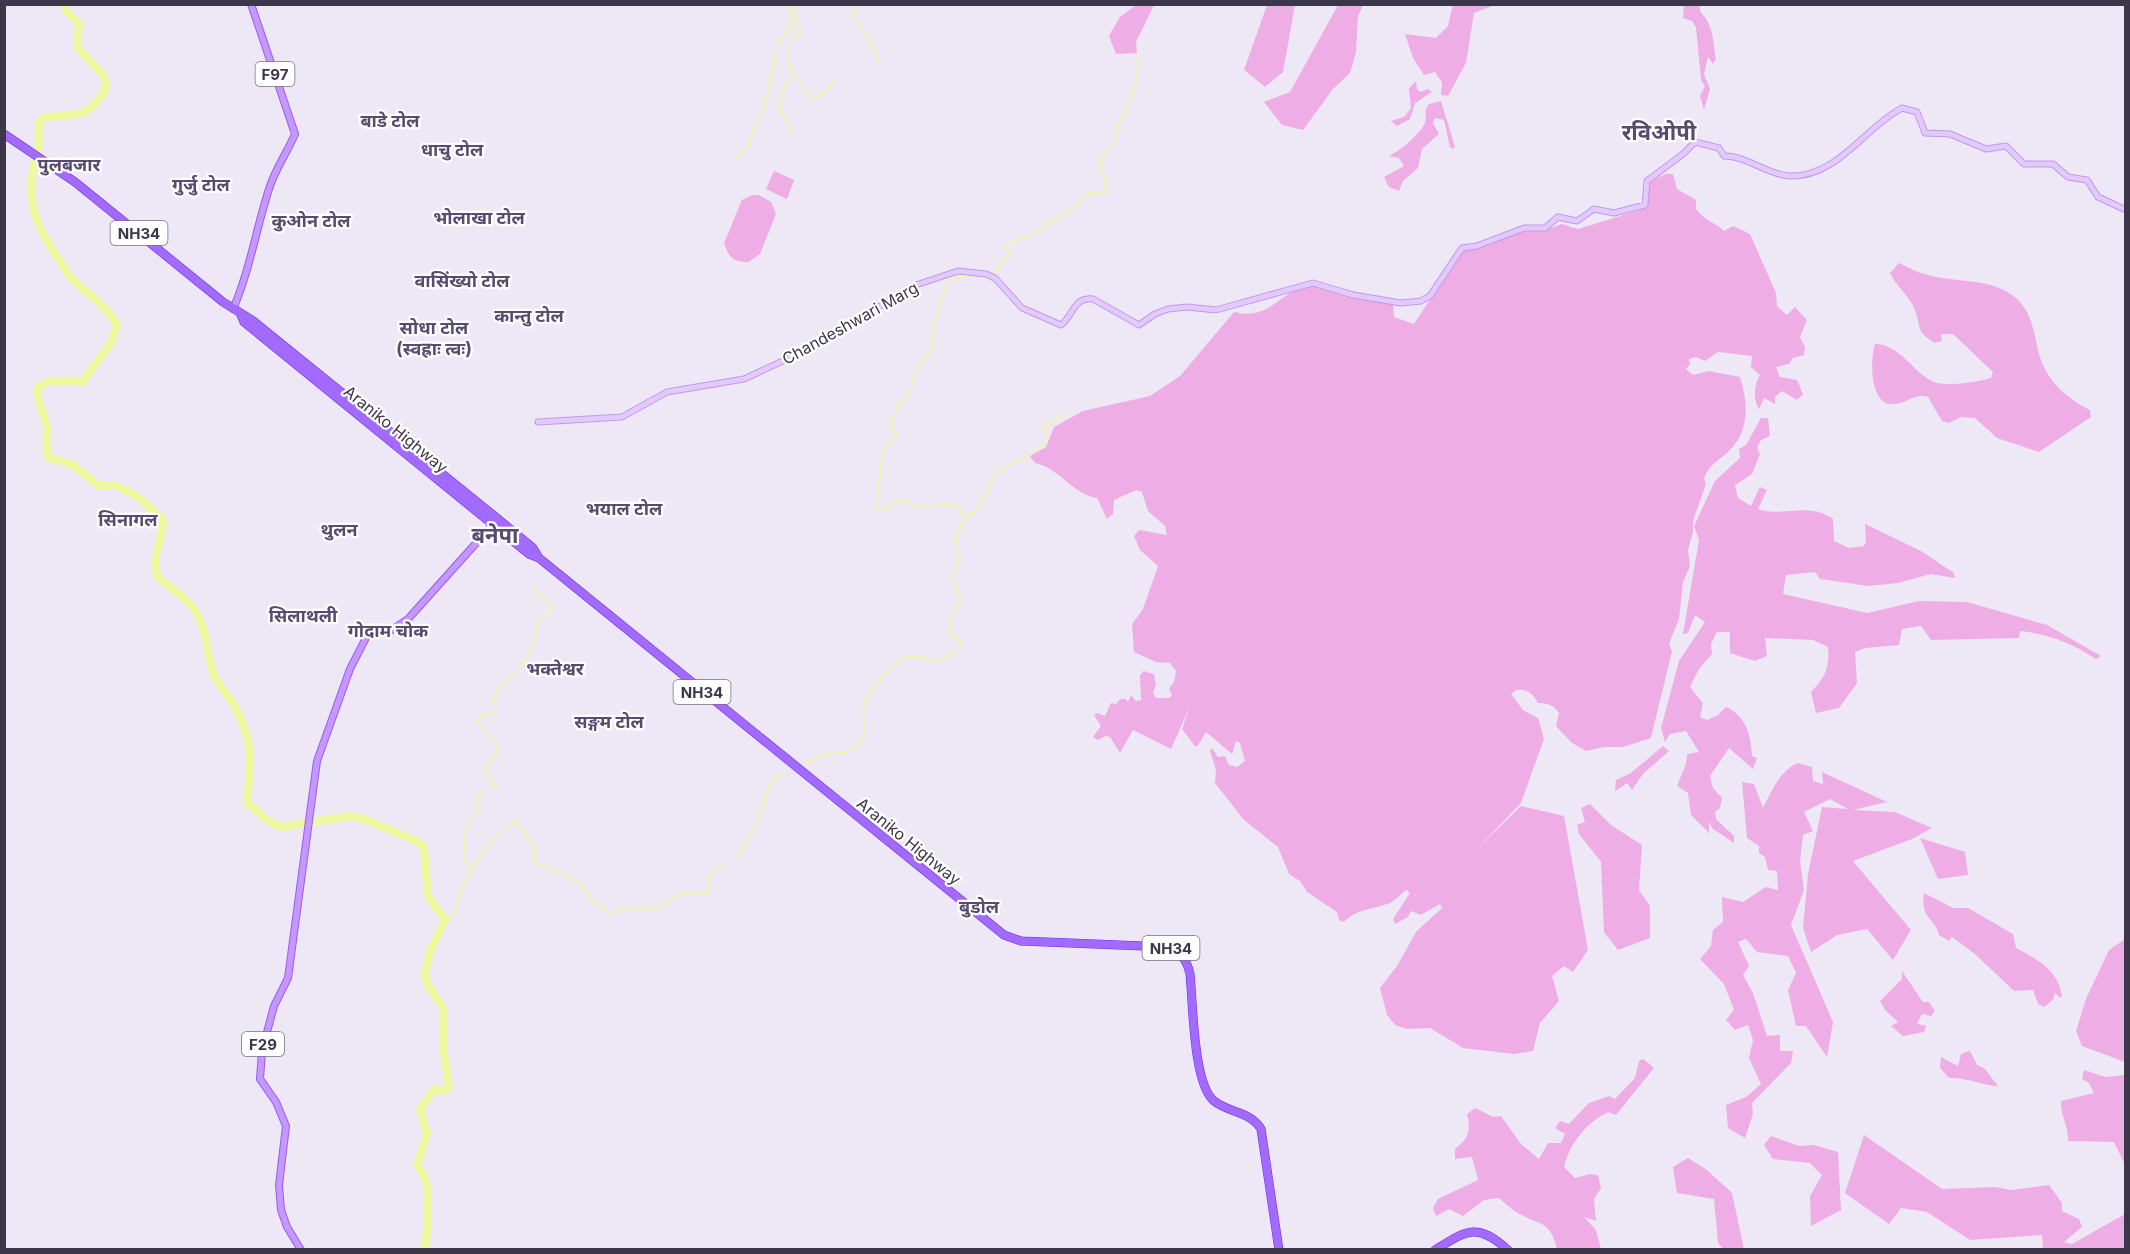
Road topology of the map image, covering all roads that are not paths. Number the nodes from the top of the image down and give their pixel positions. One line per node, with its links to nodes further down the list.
1 (251, 4): 4 (main road, F97)
2 (4, 134): 4 (highway, Araniko Highway / NH34)
3 (2126, 210): 5 (main road, Chandeshwari Marg)
4 (233, 309): 6 (highway, Araniko Highway / NH34)
5 (538, 422)
6 (495, 521): 7 (main road, F29); 8 (highway, Araniko Highway / NH34)
7 (301, 1250)
8 (1279, 1250)
9 (1435, 1250): 10 (highway)
10 (1508, 1250)

